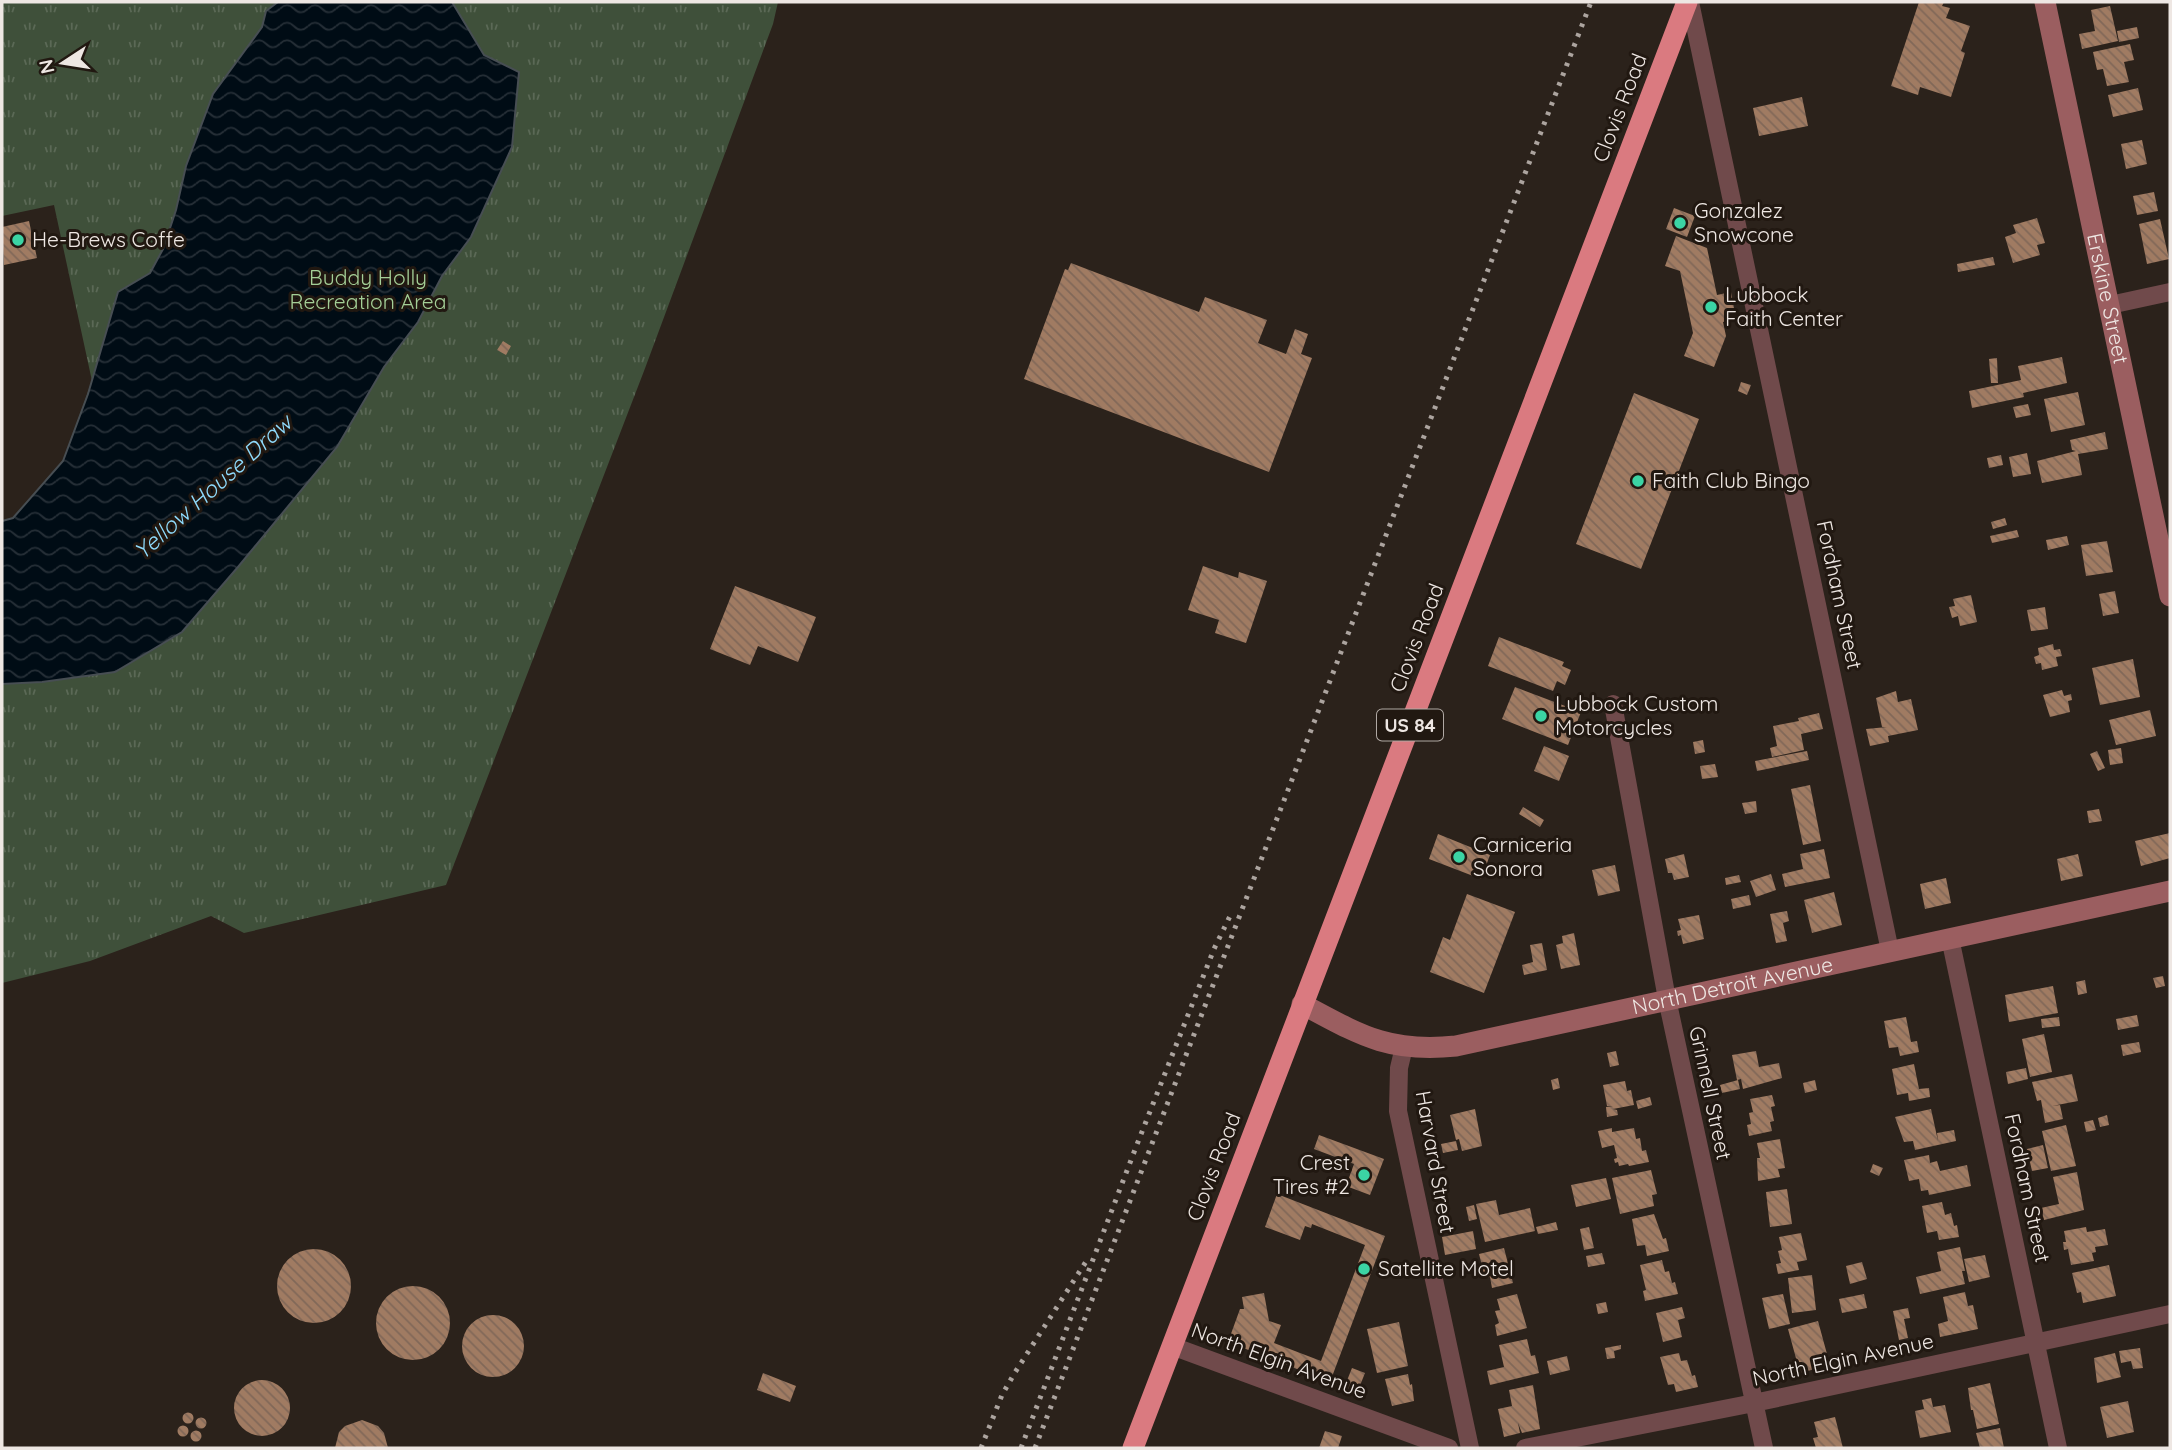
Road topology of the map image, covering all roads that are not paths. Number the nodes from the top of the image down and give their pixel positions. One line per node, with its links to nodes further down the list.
1 (1689, 2): 9 (street, Fordham Street); 11 (highway, Clovis Road / US 84)
2 (2045, 2): 4 (street, Erskine Street)
3 (2170, 292): 4 (street)
4 (2110, 305): 5 (street, Erskine Street)
5 (2170, 596)
6 (1612, 704): 10 (street, Grinnell Street)
7 (2170, 891): 8 (street, North Detroit Avenue)
8 (1950, 938): 9 (street, North Detroit Avenue); 14 (street, Fordham Street)
9 (1891, 951): 10 (street, North Detroit Avenue)
10 (1667, 999): 12 (street, North Detroit Avenue); 16 (street, Grinnell Street)
11 (1302, 1004): 12 (street, North Detroit Avenue); 15 (highway, Clovis Road / US 84)
12 (1404, 1047): 19 (street, Harvard Street)
13 (2170, 1314): 14 (street, North Elgin Avenue)
14 (2037, 1342): 16 (street, North Elgin Avenue); 22 (street, Fordham Street)
15 (1172, 1346): 17 (highway, Clovis Road / US 84); 18 (street, North Elgin Avenue)
16 (1754, 1403): 20 (street, North Elgin Avenue); 21 (street, Grinnell Street)
17 (1133, 1448)
18 (1449, 1448)
19 (1470, 1448)
20 (1525, 1448)
21 (1764, 1448)
22 (2058, 1448)

